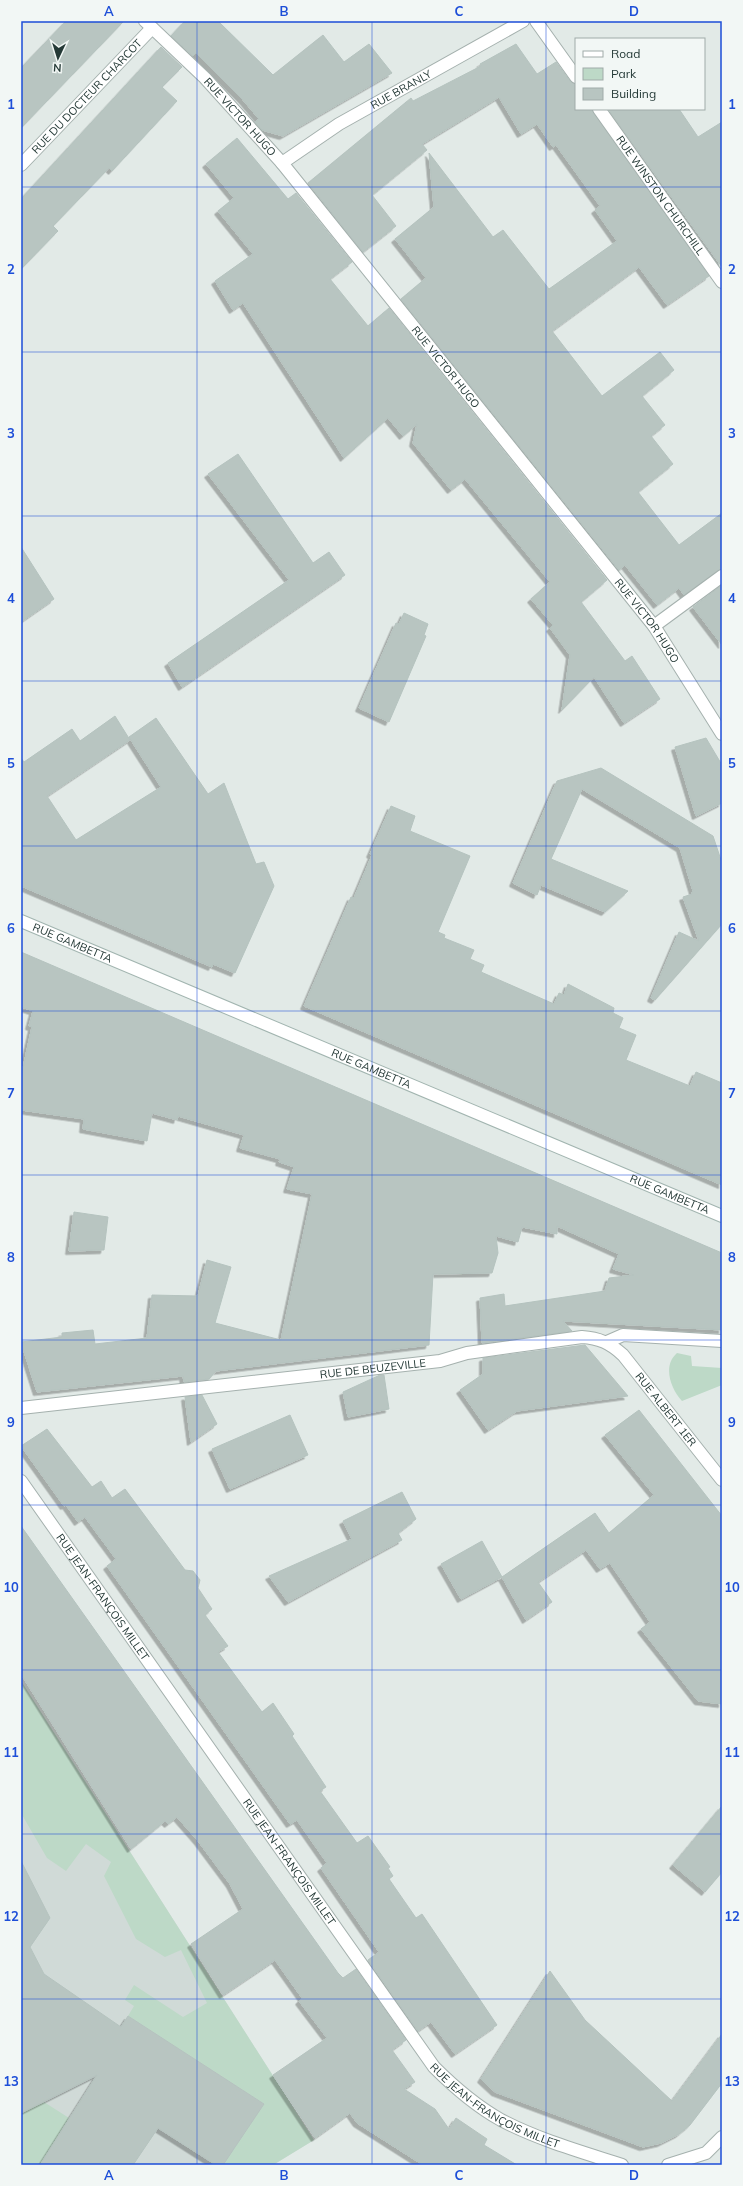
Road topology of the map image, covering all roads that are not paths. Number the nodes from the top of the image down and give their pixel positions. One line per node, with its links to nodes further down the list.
1 (523, 21): 6 (street, RUE BRANLY)
2 (536, 21): 4 (street)
3 (148, 24): 6 (street, RUE VICTOR HUGO); 7 (street, RUE DU DOCTEUR CHARCOT)
4 (575, 76)
5 (600, 110): 8 (street, RUE WINSTON CHURCHILL)
6 (282, 163): 10 (street, RUE VICTOR HUGO)
7 (21, 165)
8 (722, 282)
9 (722, 576): 10 (street)
10 (654, 626): 11 (street, RUE VICTOR HUGO)
11 (722, 734)
12 (21, 922): 13 (street, RUE GAMBETTA)
13 (722, 1216)
14 (722, 1341): 15 (street)
15 (608, 1342): 16 (street, RUE DE BEUZEVILLE); 17 (street, RUE ALBERT 1ER)
16 (21, 1408)
17 (722, 1480)
18 (21, 1481): 20 (street, RUE JEAN-FRANÇOIS MILLET)
19 (722, 2137): 21 (street)
20 (622, 2165)
21 (668, 2165)

